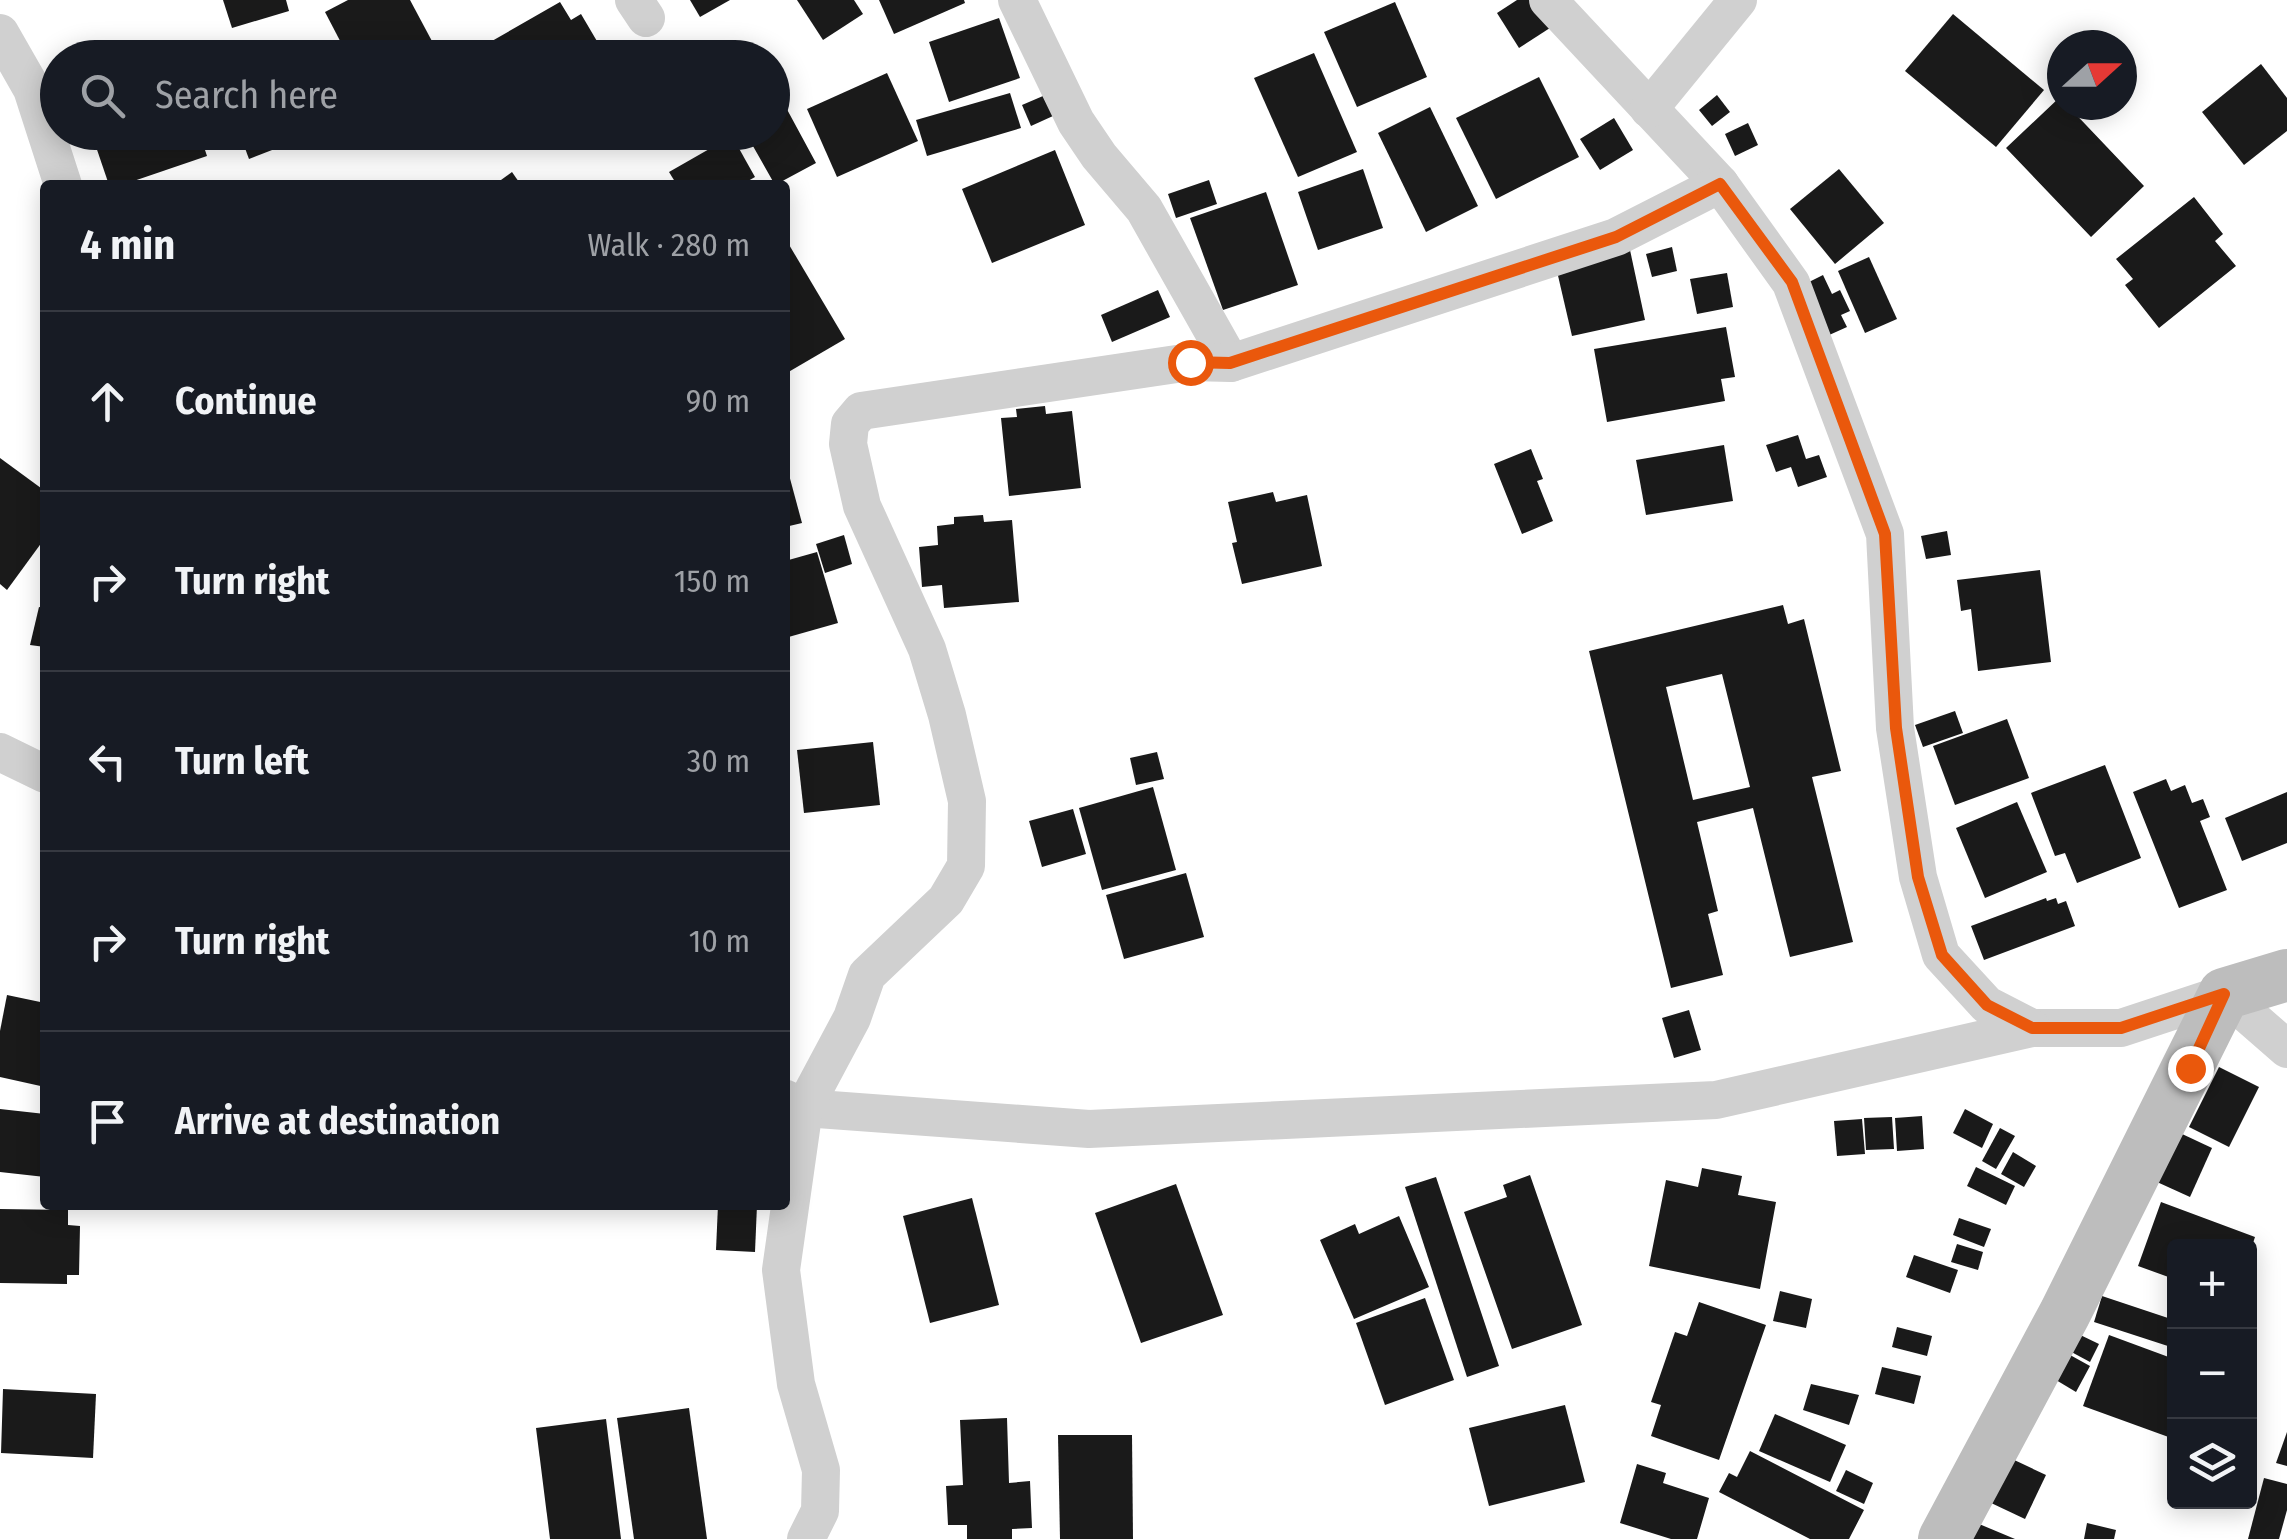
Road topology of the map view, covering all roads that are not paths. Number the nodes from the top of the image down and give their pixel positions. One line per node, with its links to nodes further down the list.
1 (1017, 0): 10 (street)
2 (1548, 0): 5 (street)
3 (1738, 0): 5 (street)
4 (0, 33): 6 (street)
5 (1649, 108): 9 (street)
6 (40, 114)
7 (52, 150): 8 (street)
8 (61, 180)
9 (1720, 184): 10 (street); 15 (street)
10 (1230, 363): 17 (street)
11 (0, 752): 12 (street)
12 (40, 772)
13 (2287, 975): 14 (street)
14 (2224, 994): 15 (street); 16 (street); 21 (street)
15 (2032, 1028): 17 (street)
16 (2287, 1049)
17 (794, 1103): 18 (street)
18 (790, 1151)
19 (785, 1210): 20 (street)
20 (806, 1539)
21 (1944, 1539)

